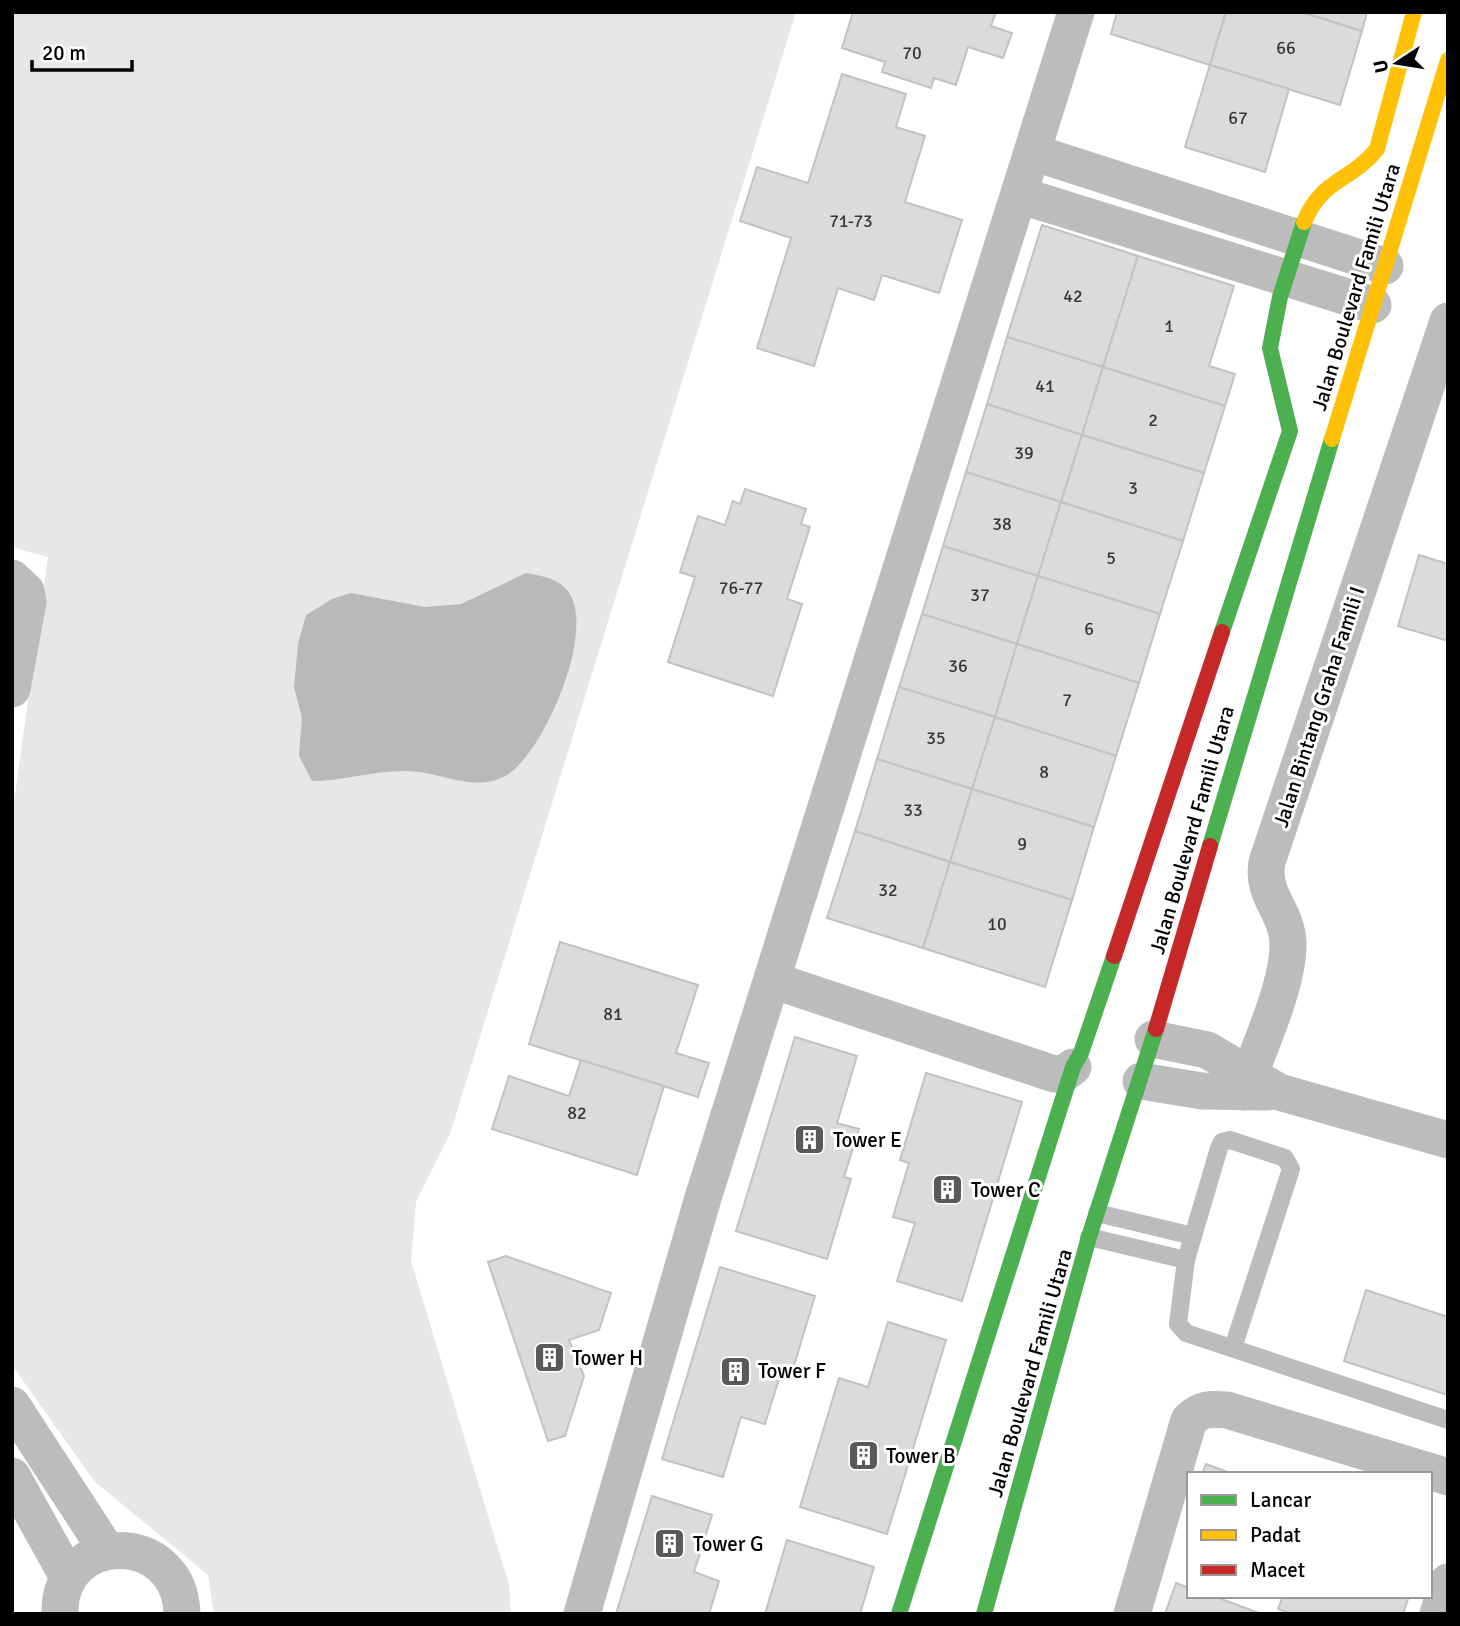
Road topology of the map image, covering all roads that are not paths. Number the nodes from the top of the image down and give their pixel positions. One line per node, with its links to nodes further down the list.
1 (1076, 12): 4 (street)
2 (1414, 12): 6 (street)
3 (1448, 60): 7 (street, Jalan Boulevard Famili Utara)
4 (1032, 152): 5 (street); 6 (street)
5 (1018, 195): 8 (street); 13 (street)
6 (1300, 239): 7 (street); 8 (street)
7 (1385, 266): 9 (street, Jalan Boulevard Famili Utara)
8 (1287, 278): 9 (street); 15 (street)
9 (1373, 305): 14 (street, Jalan Boulevard Famili Utara)
10 (1448, 321): 17 (street, Jalan Bintang Graha Famili I)
11 (12, 578): 12 (street)
12 (12, 689)
13 (772, 980): 15 (street); 33 (street)
14 (1153, 1039): 16 (street, Jalan Boulevard Famili Utara); 17 (street)
15 (1073, 1067): 34 (street)
16 (1141, 1081): 17 (street); 19 (street, Jalan Boulevard Famili Utara)
17 (1257, 1087): 18 (street)
18 (1448, 1139)
19 (1097, 1213): 20 (lane); 21 (street, Jalan Boulevard Famili Utara)
20 (1193, 1236): 22 (lane); 23 (lane)
21 (1089, 1237): 22 (lane); 35 (street, Jalan Boulevard Famili Utara)
22 (1186, 1260): 23 (lane)
23 (1233, 1348): 25 (lane)
24 (12, 1405): 28 (street)
25 (1448, 1420)
26 (1432, 1472): 36 (street)
27 (12, 1476): 29 (street)
28 (107, 1550): 29 (street); 32 (street)
29 (68, 1577): 31 (street)
30 (1448, 1582): 37 (street)
31 (60, 1614)
32 (182, 1614)
33 (582, 1614)
34 (899, 1614)
35 (984, 1614)
36 (1132, 1614)
37 (1438, 1614)

